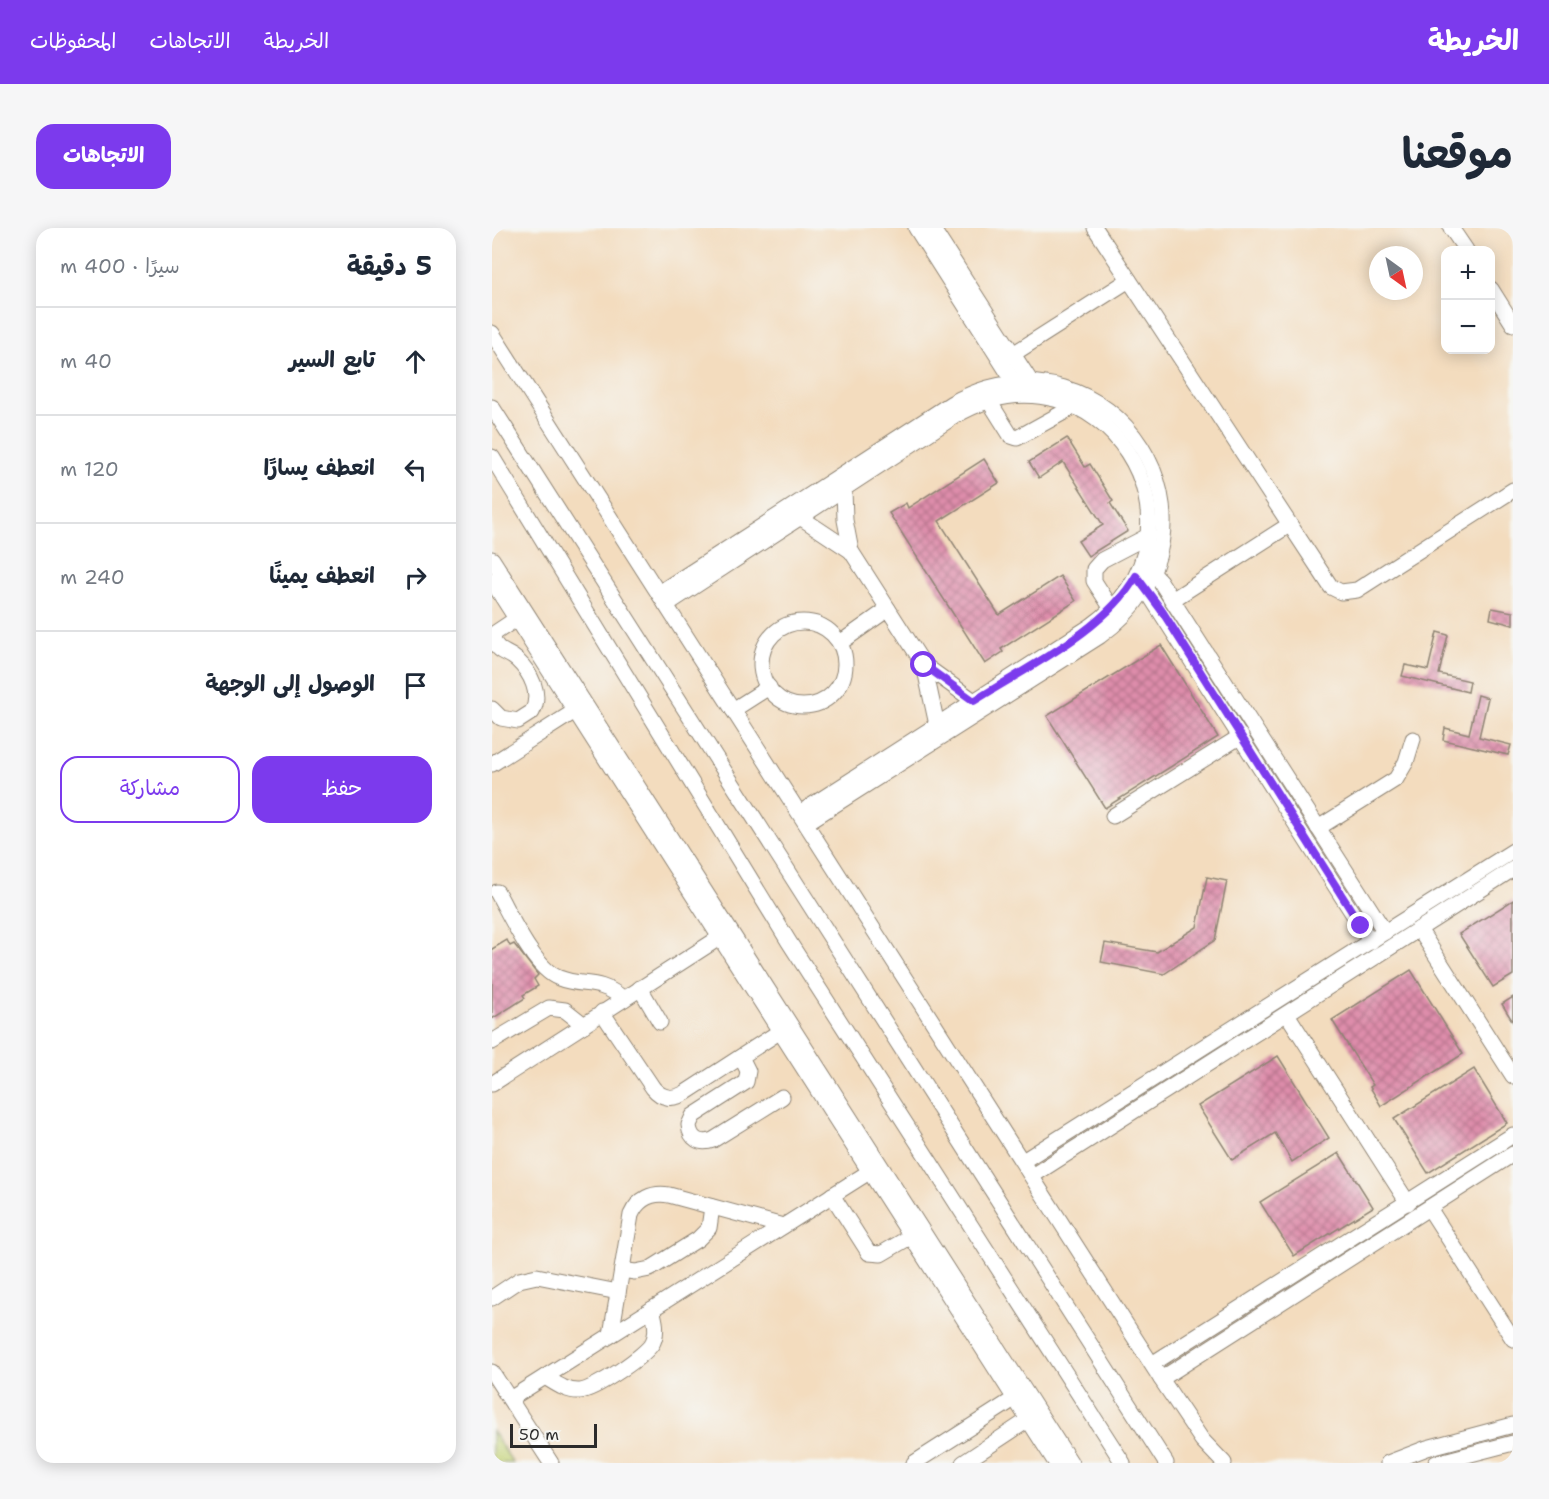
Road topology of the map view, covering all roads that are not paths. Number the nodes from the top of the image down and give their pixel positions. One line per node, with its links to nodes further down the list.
1 (916, 228): 11 (street)
2 (1095, 228): 6 (street)
3 (1451, 228): 5 (street)
4 (937, 230): 10 (street)
5 (1463, 246)
6 (1129, 280): 10 (street); 19 (street)
7 (1495, 295): 8 (street)
8 (1513, 324)
9 (492, 333): 25 (street)
10 (1013, 354): 11 (street)
11 (1025, 389): 12 (street); 13 (street); 23 (street); 25 (street)
12 (989, 400): 13 (street); 16 (street)
13 (1075, 406): 20 (street)
14 (492, 407): 98 (street)
15 (492, 456): 97 (street)
16 (844, 489): 18 (street); 21 (street)
17 (1513, 490): 19 (street)
18 (800, 517): 21 (street); 25 (street)
19 (1289, 525): 26 (street)
20 (1148, 536): 23 (street); 28 (street)
21 (851, 551): 27 (street)
22 (492, 559): 96 (street)
23 (1144, 575): 26 (street); 28 (street); 39 (street); 43 (street)
24 (492, 581): 29 (street)
25 (663, 599): 36 (street)
26 (1172, 600): 44 (street)
27 (888, 609): 31 (street); 32 (street)
28 (1112, 609): 34 (street)
29 (516, 619): 30 (street); 37 (street)
30 (492, 637): 35 (street)
31 (840, 643): 33 (street); 33 (street)
32 (924, 665): 34 (street); 38 (street)
33 (769, 687): 36 (street)
34 (974, 701): 38 (street)
35 (492, 709)
36 (733, 710): 43 (street)
37 (575, 711): 41 (street); 52 (street)
38 (937, 725): 43 (street)
39 (1241, 736): 42 (street); 49 (street)
40 (1413, 739): 44 (street)
41 (492, 764)
42 (1113, 816)
43 (803, 818): 68 (street)
44 (1318, 828): 48 (street)
45 (1513, 850): 51 (street)
46 (1513, 870): 50 (street)
47 (497, 892): 55 (street)
48 (1367, 904): 49 (street); 51 (street)
49 (1353, 913): 53 (street)
50 (1419, 929): 57 (street); 63 (street)
51 (1385, 932): 53 (street)
52 (719, 938): 54 (street); 60 (street)
53 (1371, 942): 68 (street)
54 (640, 988): 55 (street); 58 (street)
55 (624, 999): 56 (street)
56 (602, 1012): 59 (street); 62 (street)
57 (1287, 1014): 70 (street); 72 (street)
58 (660, 1022)
59 (584, 1024): 61 (street); 64 (street)
60 (780, 1032): 62 (street); 69 (street)
61 (492, 1042)
62 (741, 1057): 65 (street)
63 (1513, 1076)
64 (492, 1083)
65 (782, 1097)
66 (1513, 1135): 72 (street)
67 (1513, 1154): 74 (street)
68 (1023, 1161): 70 (street)
69 (869, 1172): 71 (street); 76 (street)
70 (1032, 1176): 83 (street)
71 (832, 1195): 75 (street); 76 (street)
72 (1408, 1203): 83 (street)
73 (712, 1207): 75 (street); 77 (street); 77 (street)
74 (1429, 1208): 82 (street); 86 (street)
75 (783, 1226): 80 (street)
76 (910, 1237): 88 (street)
77 (622, 1270): 78 (street)
78 (618, 1292): 79 (street); 81 (street)
79 (492, 1298)
80 (652, 1309): 81 (street); 85 (street)
81 (611, 1335): 85 (street)
82 (1513, 1339)
83 (1152, 1365): 86 (street)
84 (492, 1372): 87 (street)
85 (545, 1377): 87 (street)
86 (1161, 1379): 99 (street)
87 (510, 1399): 92 (street)
88 (1014, 1399): 89 (street); 93 (street)
89 (1028, 1420): 94 (street); 95 (street)
90 (1513, 1425): 100 (street)
91 (1513, 1443): 101 (street)
92 (551, 1463)
93 (914, 1463)
94 (963, 1463)
95 (1056, 1463)
96 (1071, 1463)
97 (1123, 1463)
98 (1166, 1463)
99 (1224, 1463)
100 (1388, 1463)
101 (1436, 1463)

